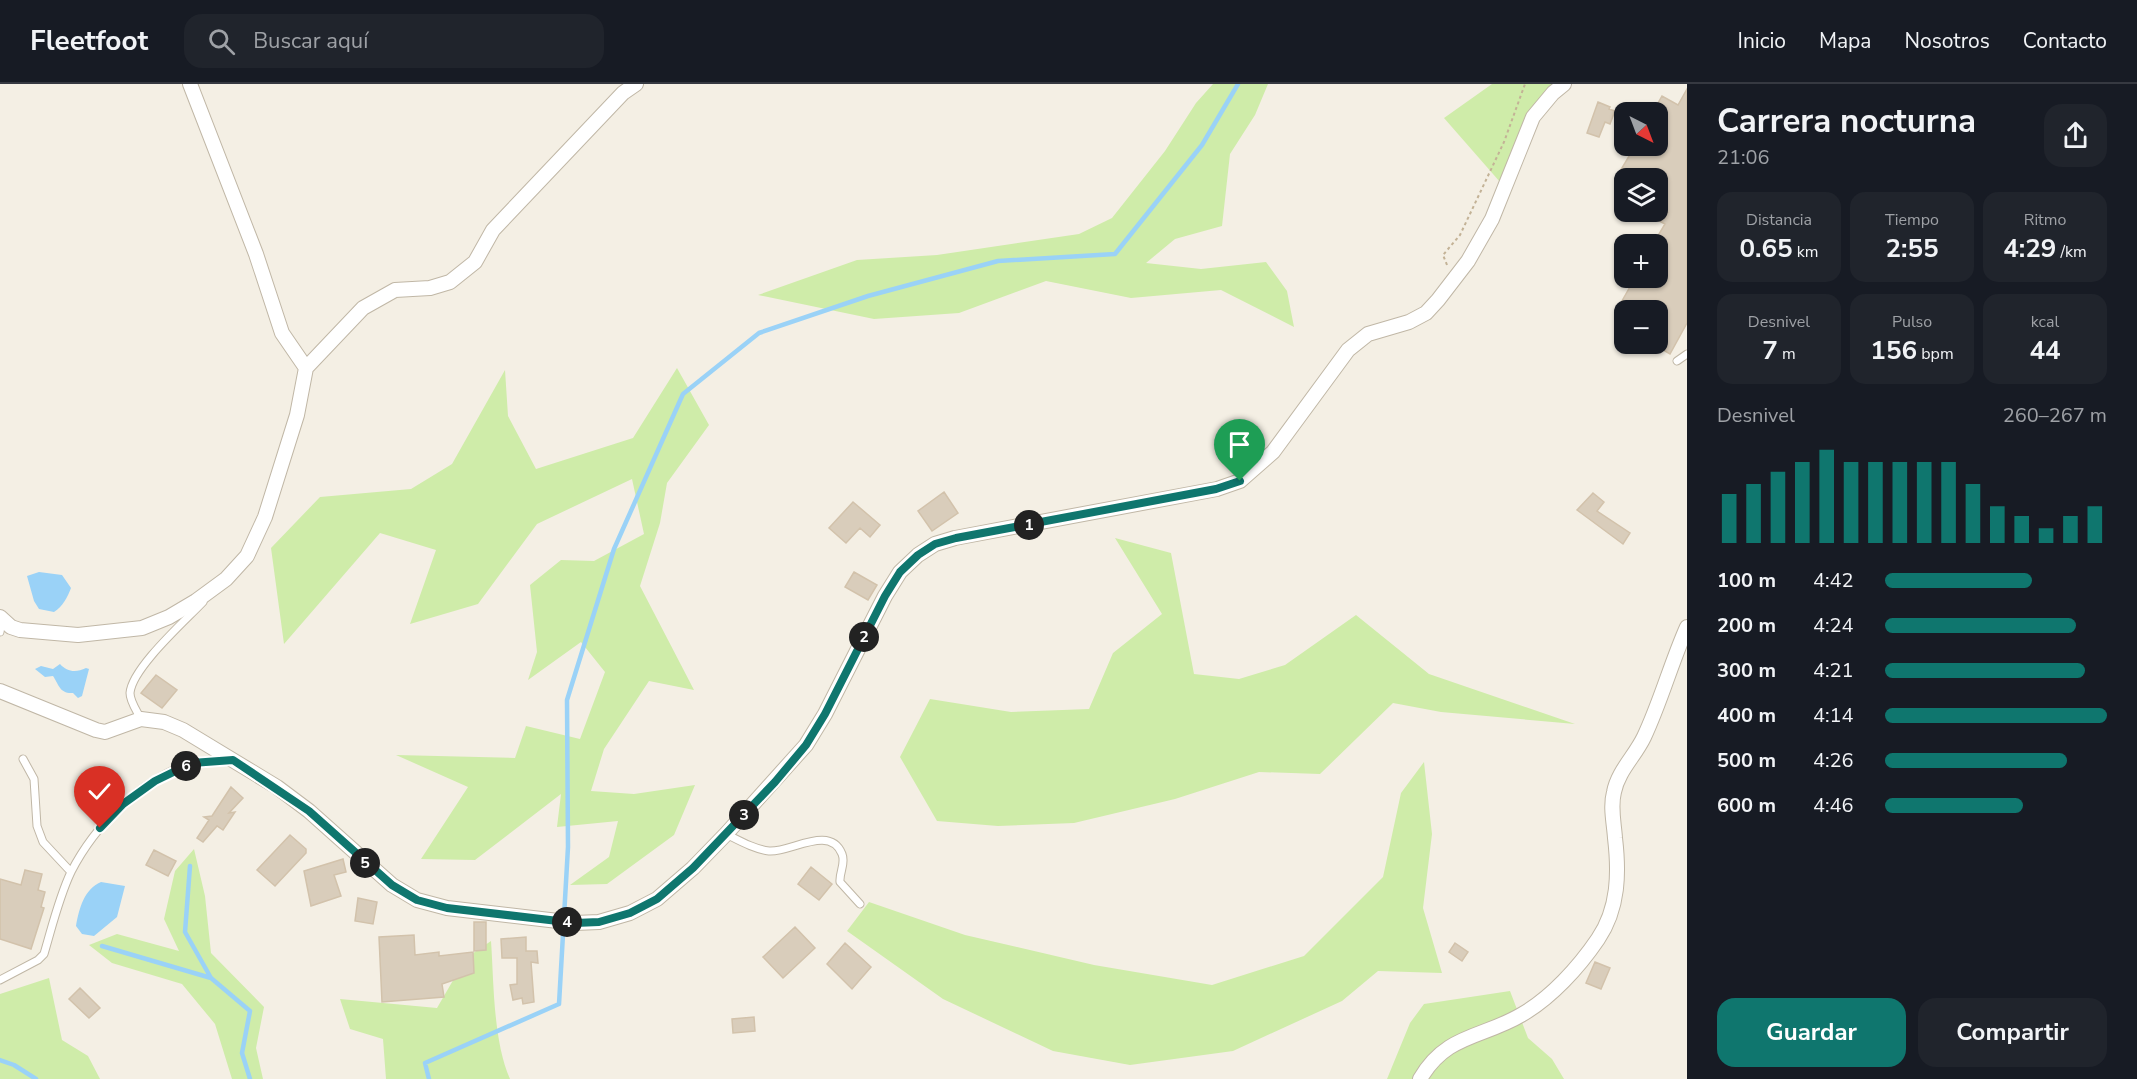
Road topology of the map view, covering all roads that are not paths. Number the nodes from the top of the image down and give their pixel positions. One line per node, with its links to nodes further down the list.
1 (190, 84): 6 (street)
2 (636, 84): 6 (street)
3 (1564, 84): 14 (street)
4 (1687, 354): 5 (lane)
5 (1677, 361)
6 (306, 368): 7 (street)
7 (226, 579): 8 (street); 11 (lane)
8 (1, 624)
9 (1687, 627): 18 (street)
10 (0, 691): 11 (street)
11 (141, 719): 13 (street)
12 (23, 759): 15 (lane)
13 (233, 760): 14 (street); 15 (lane)
14 (726, 834): 16 (lane)
15 (71, 872): 17 (lane)
16 (860, 904)
17 (0, 980)
18 (1420, 1079)

